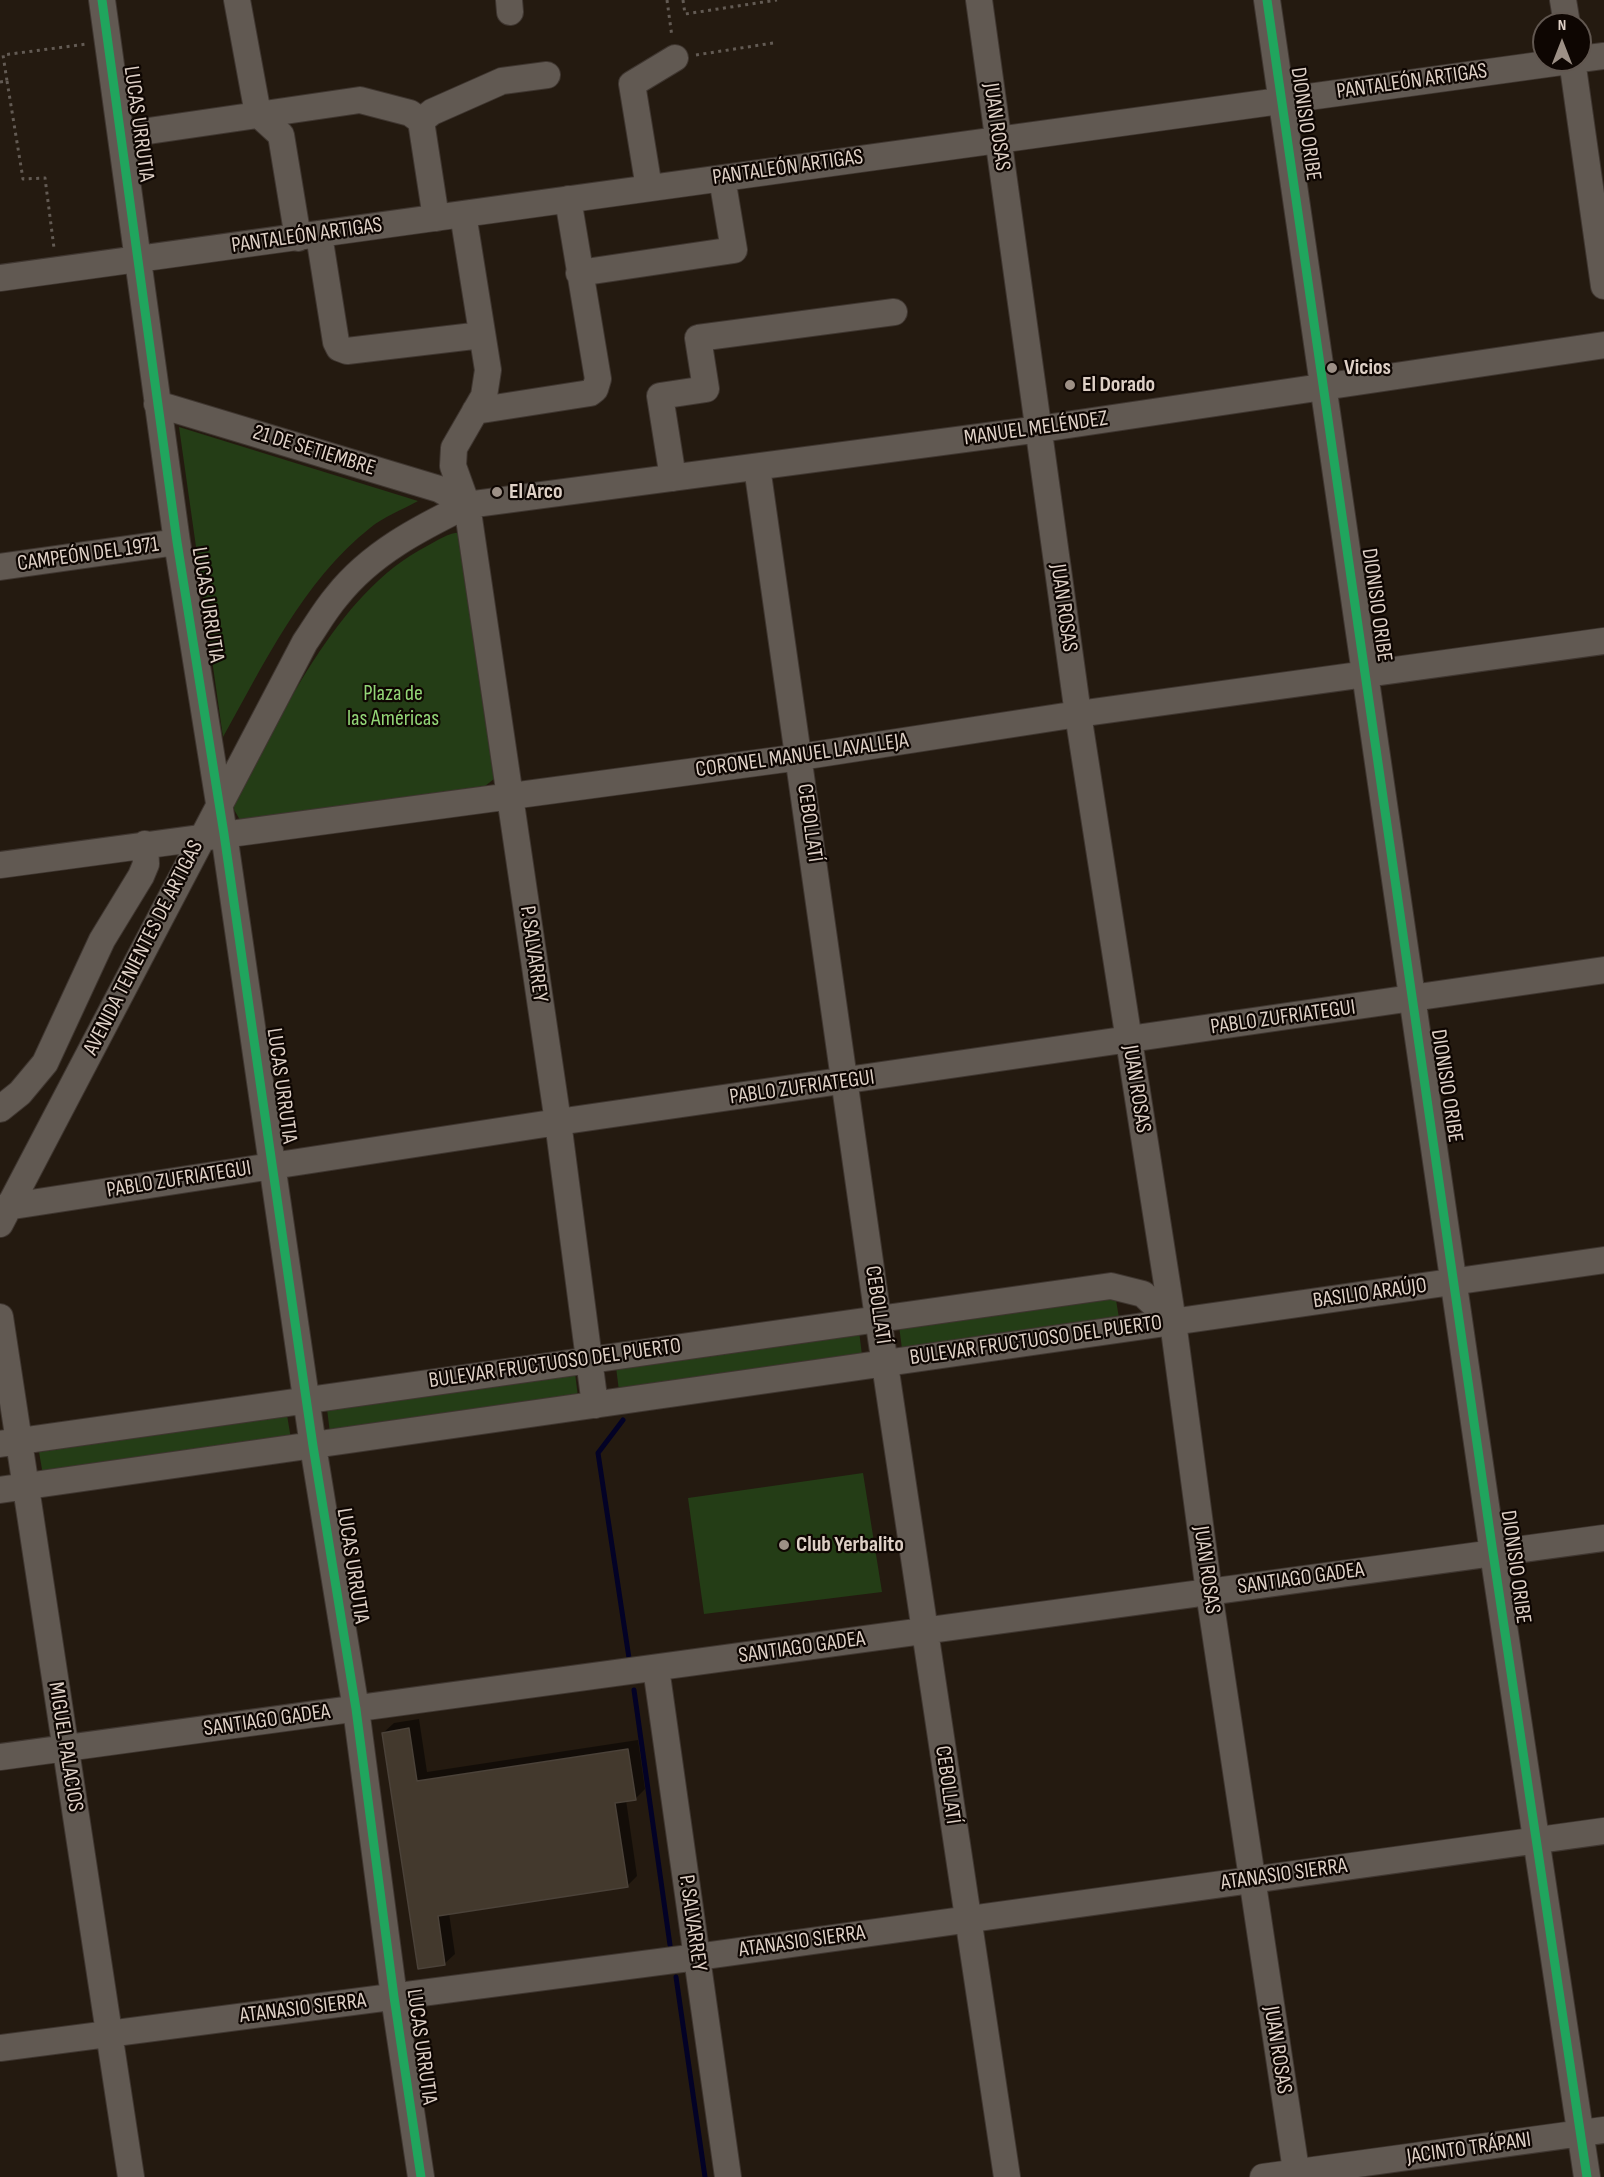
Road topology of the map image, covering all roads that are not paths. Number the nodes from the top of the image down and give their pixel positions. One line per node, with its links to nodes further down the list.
1 (102, 0): 12 (street, LUCAS URRUTIA)
2 (237, 0): 10 (street)
3 (979, 0): 13 (street, JUAN ROSAS)
4 (1267, 0): 9 (street, DIONISIO ORIBE)
5 (675, 58): 15 (street)
6 (1532, 66): 9 (street, PANTALEÓN ARTIGAS)
7 (1577, 72): 23 (street)
8 (547, 75): 11 (street)
9 (1281, 99): 13 (street, PANTALEÓN ARTIGAS); 27 (street, DIONISIO ORIBE)
10 (258, 114): 11 (street); 12 (street); 19 (street)
11 (421, 121): 18 (street)
12 (121, 135): 20 (street, LUCAS URRUTIA)
13 (997, 139): 14 (street, PANTALEÓN ARTIGAS); 30 (street, JUAN ROSAS)
14 (722, 178): 15 (street, PANTALEÓN ARTIGAS); 21 (street)
15 (649, 188): 16 (street, PANTALEÓN ARTIGAS)
16 (568, 199): 17 (street, PANTALEÓN ARTIGAS); 21 (street)
17 (463, 214): 18 (street, PANTALEÓN ARTIGAS); 25 (street, P. SALVARREY)
18 (436, 218): 19 (street, PANTALEÓN ARTIGAS)
19 (308, 236): 20 (street, PANTALEÓN ARTIGAS); 25 (street)
20 (138, 260): 22 (street, PANTALEÓN ARTIGAS); 28 (street, LUCAS URRUTIA)
21 (579, 273): 29 (street)
22 (0, 278)
23 (1604, 286)
24 (894, 312): 32 (street)
25 (482, 335): 29 (street, P. SALVARREY)
26 (1604, 345): 27 (street, MANUEL MELÉNDEZ)
27 (1325, 386): 30 (street, MANUEL MELÉNDEZ); 37 (street, DIONISIO ORIBE)
28 (157, 404): 33 (street, 21 DE SETIEMBRE); 34 (street, LUCAS URRUTIA)
29 (475, 411): 33 (street, P. SALVARREY)
30 (1040, 429): 31 (street, MANUEL MELÉNDEZ); 38 (street, JUAN ROSAS)
31 (757, 467): 32 (street, MANUEL MELÉNDEZ); 39 (street, CEBOLLATÍ)
32 (673, 478): 33 (street, MANUEL MELÉNDEZ)
33 (467, 505): 40 (street, P. SALVARREY); 41 (street)
34 (177, 542): 35 (street, CAMPEÓN DEL 1971); 41 (street, LUCAS URRUTIA)
35 (0, 567)
36 (1604, 641): 37 (street, CORONEL MANUEL LAVALLEJA)
37 (1366, 674): 38 (street, CORONEL MANUEL LAVALLEJA); 46 (street, DIONISIO ORIBE)
38 (1077, 714): 39 (street, CORONEL MANUEL LAVALLEJA); 47 (street, JUAN ROSAS)
39 (800, 757): 40 (street, CORONEL MANUEL LAVALLEJA); 48 (street, CEBOLLATÍ)
40 (510, 796): 42 (street, CORONEL MANUEL LAVALLEJA); 50 (street, P. SALVARREY)
41 (219, 803): 42 (street, LUCAS URRUTIA)
42 (213, 835): 43 (street, CORONEL MANUEL LAVALLEJA); 51 (street, LUCAS URRUTIA); 52 (street, AVENIDA TENIENTES DE ARTIGAS)
43 (145, 844): 44 (street, CORONEL MANUEL LAVALLEJA); 49 (street)
44 (0, 865)
45 (1604, 970): 46 (street, PABLO ZUFRIATEGUI)
46 (1413, 999): 47 (street, PABLO ZUFRIATEGUI); 54 (street, DIONISIO ORIBE)
47 (1128, 1040): 48 (street, PABLO ZUFRIATEGUI); 57 (street, JUAN ROSAS)
48 (846, 1082): 50 (street, PABLO ZUFRIATEGUI); 56 (street, CEBOLLATÍ)
49 (0, 1109)
50 (558, 1122): 51 (street, PABLO ZUFRIATEGUI); 58 (street, P. SALVARREY)
51 (273, 1165): 52 (street, PABLO ZUFRIATEGUI); 60 (street, LUCAS URRUTIA)
52 (3, 1213)
53 (1604, 1260): 54 (street, BASILIO ARAÚJO)
54 (1456, 1282): 57 (street, BASILIO ARAÚJO); 67 (street, DIONISIO ORIBE)
55 (0, 1317): 62 (street, MIGUEL PALACIOS)
56 (878, 1318): 57 (street, BULEVAR FRUCTUOSO DEL PUERTO); 58 (street, BULEVAR FRUCTUOSO DEL PUERTO); 59 (street, CEBOLLATÍ)
57 (1173, 1322): 59 (street, BULEVAR FRUCTUOSO DEL PUERTO); 68 (street, JUAN ROSAS)
58 (588, 1359): 60 (street, BULEVAR FRUCTUOSO DEL PUERTO); 61 (street, P. SALVARREY)
59 (885, 1363): 61 (street, BULEVAR FRUCTUOSO DEL PUERTO); 69 (street, CEBOLLATÍ)
60 (307, 1400): 62 (street, BULEVAR FRUCTUOSO DEL PUERTO); 63 (street, LUCAS URRUTIA)
61 (595, 1405): 63 (street, BULEVAR FRUCTUOSO DEL PUERTO)
62 (9, 1442): 64 (street, MIGUEL PALACIOS)
63 (313, 1446): 64 (street, BULEVAR FRUCTUOSO DEL PUERTO); 71 (street, LUCAS URRUTIA)
64 (26, 1486): 65 (street, BULEVAR FRUCTUOSO DEL PUERTO); 72 (street, MIGUEL PALACIOS)
65 (0, 1490)
66 (1604, 1538): 67 (street, SANTIAGO GADEA)
67 (1493, 1552): 68 (street, SANTIAGO GADEA); 75 (street, DIONISIO ORIBE)
68 (1209, 1592): 69 (street, SANTIAGO GADEA); 76 (street, JUAN ROSAS)
69 (925, 1630): 70 (street, SANTIAGO GADEA); 77 (street, CEBOLLATÍ)
70 (656, 1668): 71 (street, SANTIAGO GADEA); 78 (street, P. SALVARREY)
71 (356, 1709): 72 (street, SANTIAGO GADEA); 79 (street, LUCAS URRUTIA)
72 (65, 1748): 73 (street, SANTIAGO GADEA); 80 (street, MIGUEL PALACIOS)
73 (0, 1757)
74 (1604, 1831): 75 (street, ATANASIO SIERRA)
75 (1537, 1841): 76 (street, ATANASIO SIERRA); 82 (street, DIONISIO ORIBE)
76 (1251, 1880): 77 (street, ATANASIO SIERRA); 83 (street, JUAN ROSAS)
77 (967, 1919): 78 (street, ATANASIO SIERRA); 87 (street, CEBOLLATÍ)
78 (697, 1957): 79 (street, ATANASIO SIERRA); 86 (street, P. SALVARREY)
79 (394, 1997): 80 (street, ATANASIO SIERRA); 85 (street, LUCAS URRUTIA)
80 (108, 2034): 81 (street, ATANASIO SIERRA); 84 (street, MIGUEL PALACIOS)
81 (0, 2048)
82 (1592, 2132): 83 (street, JACINTO TRÁPANI); 89 (street, DIONISIO ORIBE)
83 (1297, 2175): 88 (street, JACINTO TRÁPANI)
84 (131, 2177)
85 (421, 2177)
86 (728, 2177)
87 (1007, 2177)
88 (1263, 2177)
89 (1587, 2177)

